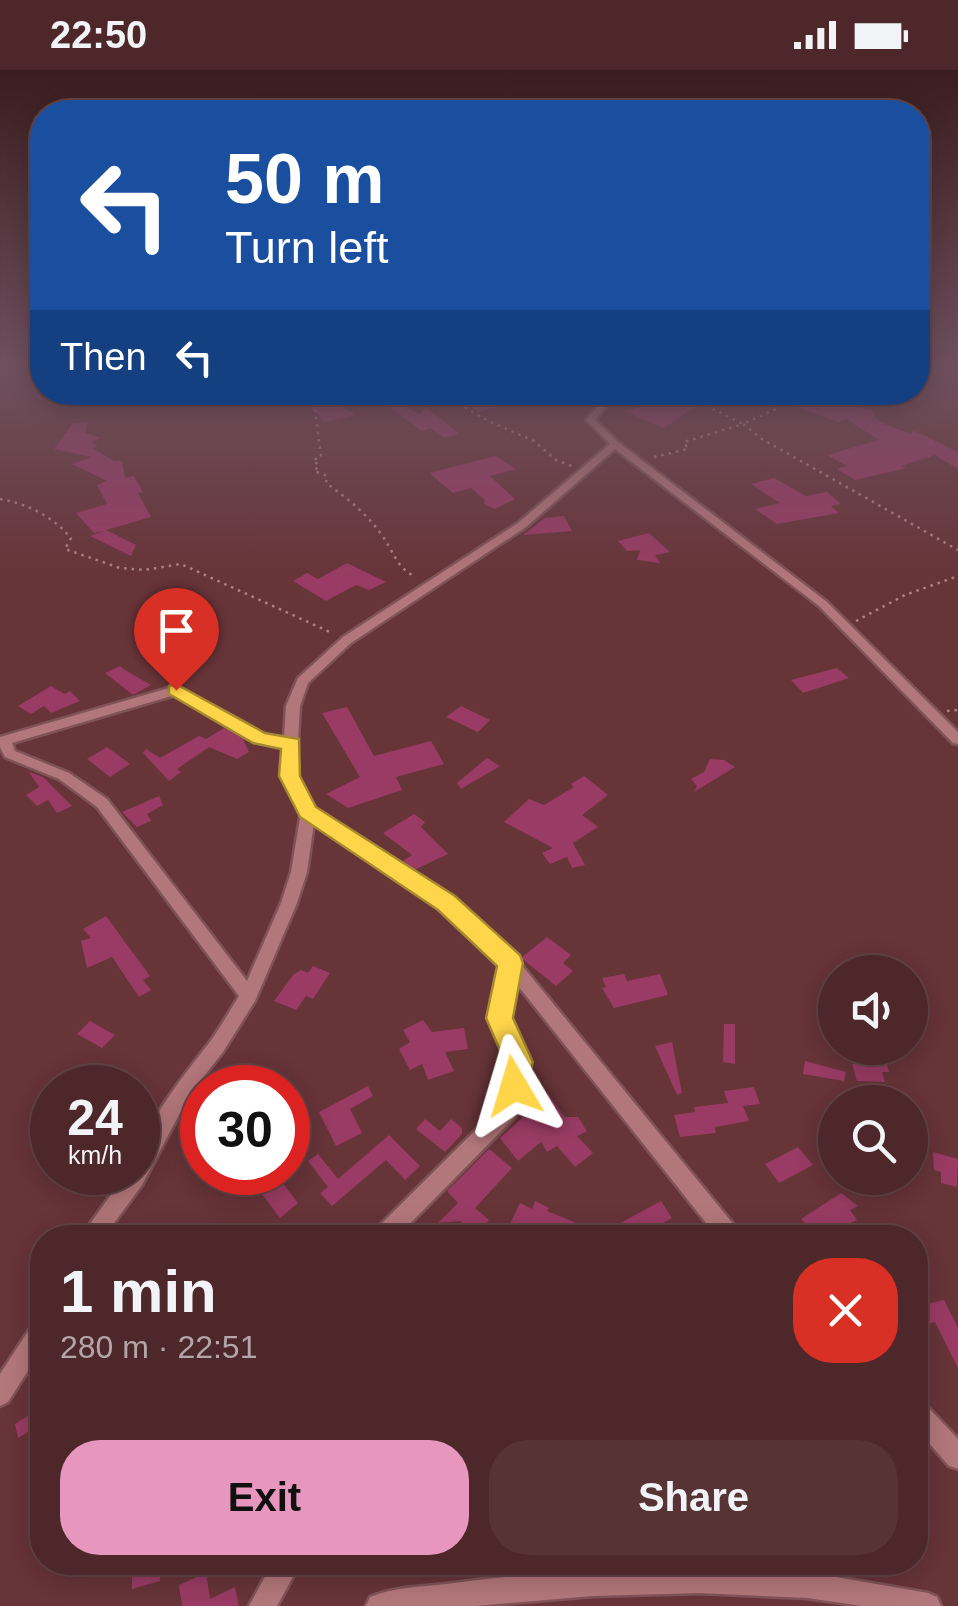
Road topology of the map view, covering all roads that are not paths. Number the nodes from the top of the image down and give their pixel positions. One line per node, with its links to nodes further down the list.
1 (605, 435): 2 (street)
2 (615, 444): 3 (street); 5 (street)
3 (958, 740)
4 (2, 741): 5 (street); 8 (street)
5 (292, 744): 6 (street)
6 (308, 812): 7 (street); 8 (street)
7 (510, 963): 10 (street); 11 (street)
8 (249, 996): 9 (street)
9 (100, 1225)
10 (394, 1225)
11 (722, 1225)
12 (30, 1348): 13 (street)
13 (0, 1394)
14 (928, 1424): 15 (street)
15 (958, 1457)
16 (280, 1575): 17 (street)
17 (262, 1606)
18 (380, 1606): 19 (street)
19 (928, 1606)

